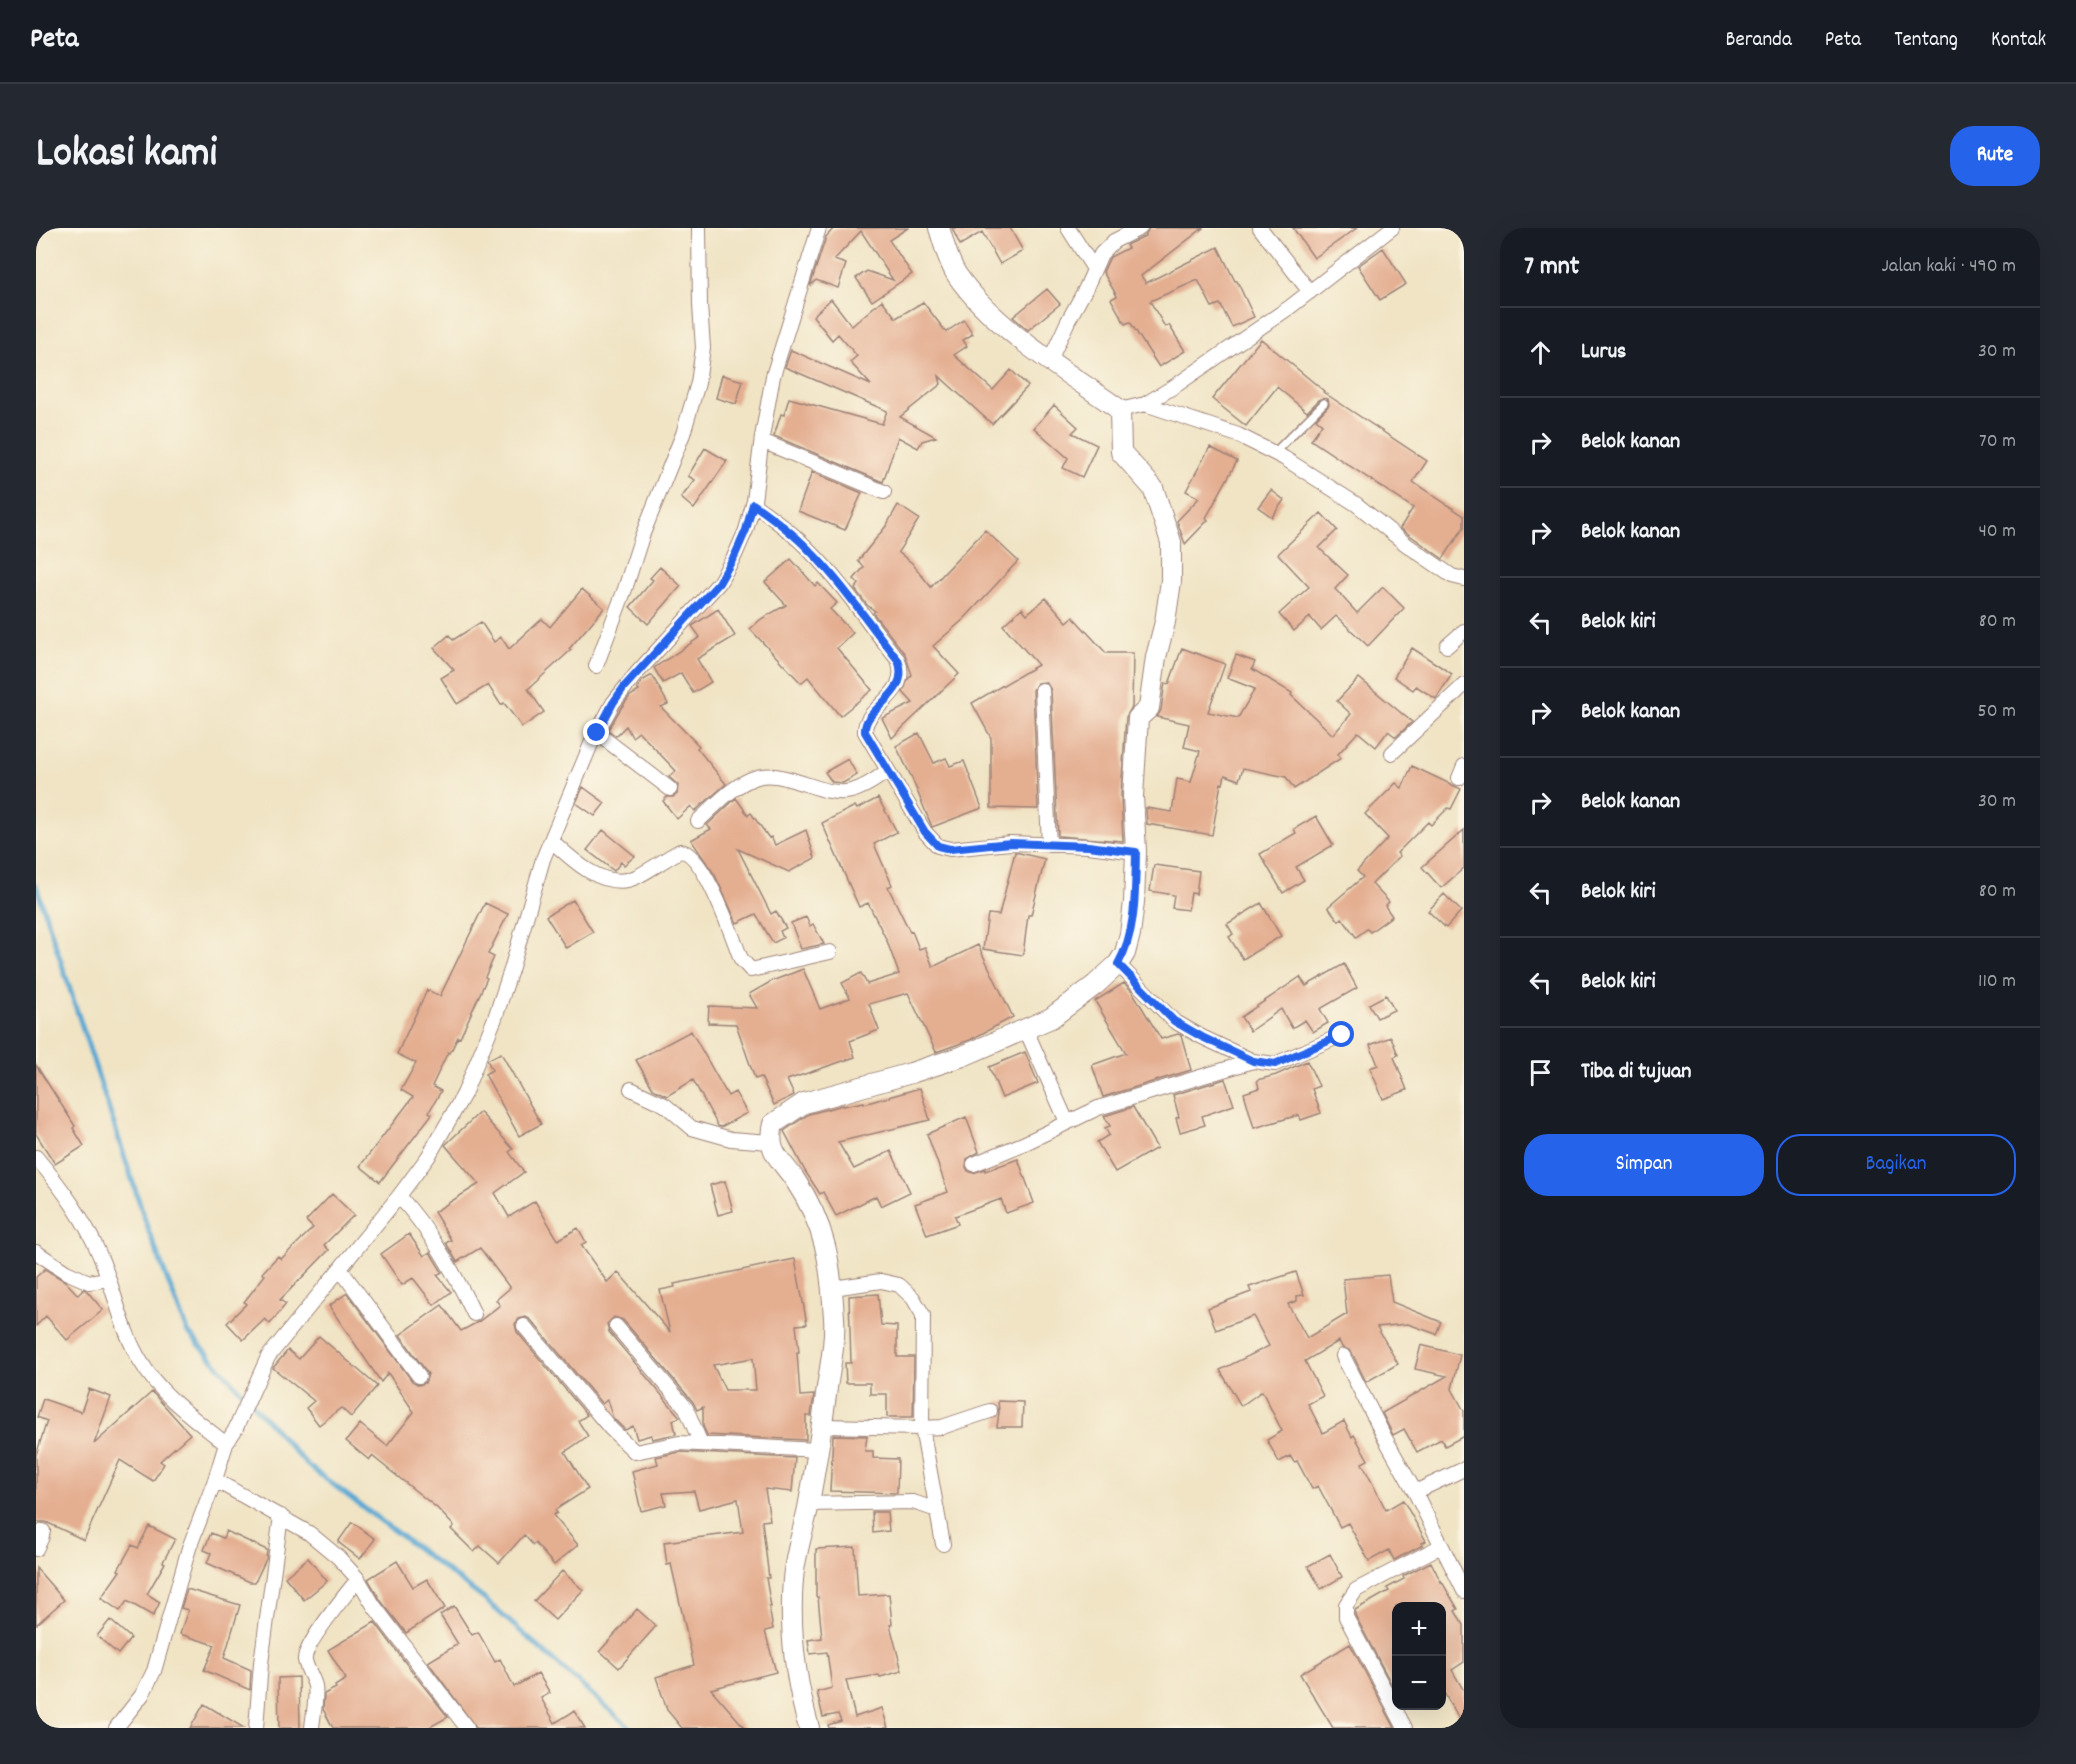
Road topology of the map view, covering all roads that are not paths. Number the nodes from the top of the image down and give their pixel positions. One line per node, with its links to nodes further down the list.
1 (699, 228): 21 (street)
2 (819, 228): 14 (street)
3 (939, 228): 10 (street)
4 (1068, 228): 8 (street)
5 (1140, 228): 8 (street)
6 (1260, 228): 9 (street)
7 (1392, 228): 9 (street)
8 (1094, 269): 10 (street)
9 (1310, 292): 12 (street)
10 (1050, 360): 13 (street)
11 (1324, 403): 15 (lane)
12 (1145, 404): 13 (street); 15 (street)
13 (1120, 410): 31 (street)
14 (762, 441): 16 (street); 17 (street)
15 (1274, 453): 18 (street)
16 (884, 492)
17 (753, 504): 24 (street); 26 (street)
18 (1464, 579)
19 (1464, 631): 20 (street)
20 (1447, 646)
21 (596, 666)
22 (1464, 685): 25 (street)
23 (1042, 690): 30 (street)
24 (597, 733): 27 (street); 29 (street)
25 (1392, 753)
26 (887, 771): 28 (street); 30 (street)
27 (670, 789)
28 (698, 821)
29 (550, 840): 32 (street); 42 (street)
30 (1049, 845): 31 (street)
31 (1136, 852): 33 (street)
32 (830, 952)
33 (1118, 964): 34 (street); 36 (street)
34 (1026, 1030): 38 (street); 39 (street)
35 (1342, 1035): 36 (street)
36 (1253, 1061): 38 (street)
37 (631, 1089): 39 (street)
38 (1067, 1122): 41 (street)
39 (770, 1142): 46 (street)
40 (36, 1157): 45 (street)
41 (974, 1164)
42 (399, 1196): 44 (street); 47 (street)
43 (36, 1252): 45 (street)
44 (339, 1269): 51 (street); 55 (street)
45 (108, 1280): 55 (street)
46 (833, 1288): 53 (street); 54 (street)
47 (474, 1314)
48 (524, 1326): 56 (street)
49 (616, 1326): 56 (street)
50 (1343, 1356): 60 (street)
51 (419, 1376)
52 (990, 1411): 54 (street)
53 (822, 1426): 54 (street); 57 (street)
54 (922, 1428): 62 (street)
55 (226, 1444): 59 (street)
56 (701, 1444): 57 (street)
57 (818, 1450): 61 (street)
58 (1464, 1469): 60 (street)
59 (215, 1480): 63 (street); 70 (street)
60 (1415, 1492): 66 (street)
61 (808, 1504): 62 (street); 74 (street)
62 (937, 1510): 65 (street)
63 (281, 1516): 68 (street); 71 (street)
64 (42, 1531): 67 (street)
65 (943, 1544)
66 (1441, 1546): 69 (street); 75 (street)
67 (36, 1549)
68 (358, 1579): 72 (street); 73 (street)
69 (1464, 1591)
70 (116, 1728)
71 (256, 1728)
72 (312, 1728)
73 (467, 1728)
74 (809, 1728)
75 (1405, 1728)

